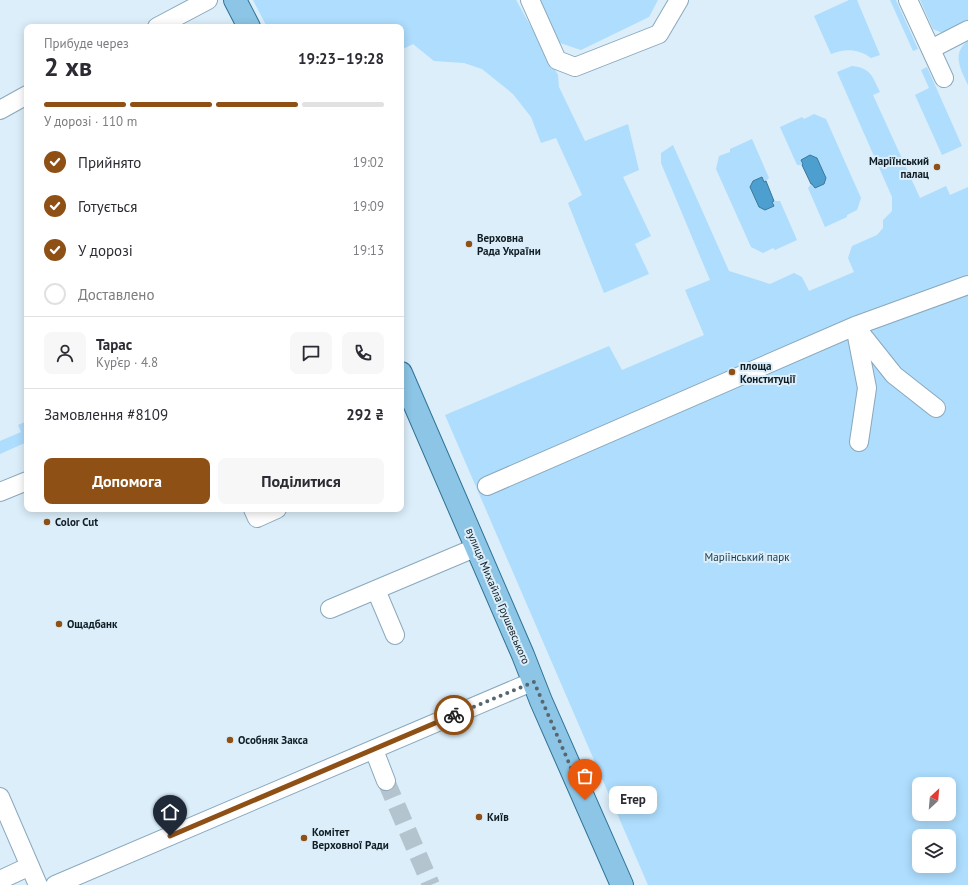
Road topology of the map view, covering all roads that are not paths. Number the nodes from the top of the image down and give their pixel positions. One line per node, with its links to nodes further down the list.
1 (208, 0): 6 (street)
2 (235, 0): 7 (main road)
3 (530, 0): 4 (street)
4 (679, 0)
5 (908, 0): 9 (street)
6 (163, 24)
7 (247, 24)
8 (968, 30): 9 (street)
9 (931, 49): 10 (street)
10 (944, 78)
11 (24, 98): 12 (street)
12 (0, 110)
13 (968, 285): 14 (street)
14 (855, 326): 16 (street); 17 (street); 19 (street)
15 (404, 380): 23 (main road, вулиця Михайла Грушевського)
16 (936, 408)
17 (859, 442)
18 (24, 482): 20 (street)
19 (487, 486)
20 (0, 492)
21 (254, 512): 22 (street)
22 (271, 512)
23 (477, 547): 24 (street); 27 (main road, вулиця Михайла Грушевського)
24 (376, 590): 25 (street); 26 (street)
25 (330, 609)
26 (395, 635)
27 (534, 682): 28 (street); 35 (main road, вулиця Михайла Грушевського)
28 (374, 750): 29 (street); 34 (street)
29 (386, 781)
30 (0, 797): 31 (street)
31 (30, 866): 32 (street); 33 (street)
32 (0, 880)
33 (38, 885)
34 (55, 885)
35 (622, 885)

